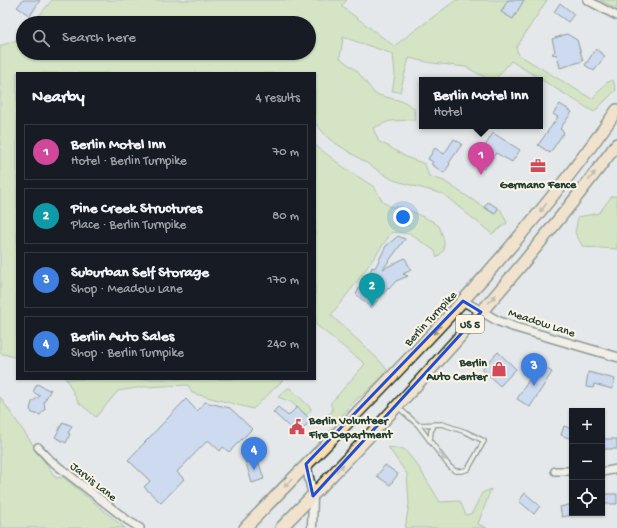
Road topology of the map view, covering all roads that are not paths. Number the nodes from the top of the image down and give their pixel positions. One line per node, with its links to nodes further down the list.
1 (588, 0): 2 (street)
2 (617, 16)
3 (617, 110): 5 (highway, Berlin Turnpike / US 5, one-way to 5)
4 (617, 144): 6 (highway, US 5, one-way to 4)
5 (463, 301): 6 (street, Meadow Lane); 13 (highway, Berlin Turnpike / US 5, one-way to 13)
6 (481, 312): 7 (street, Meadow Lane); 8 (highway, US 5)
7 (617, 357)
8 (397, 406): 10 (lane); 18 (highway, US 5, one-way to 8)
9 (436, 424): 10 (lane); 11 (lane); 11 (lane, one-way to 9)
10 (418, 425): 11 (lane)
11 (430, 442)
12 (38, 447): 19 (street, Jarvis Lane)
13 (306, 464): 18 (street); 20 (highway, Berlin Turnpike / US 5, one-way to 20)
14 (617, 469): 17 (street)
15 (555, 471): 16 (street)
16 (569, 471)
17 (605, 471)
18 (312, 496): 21 (highway, US 5); 22 (street)
19 (140, 528)
20 (245, 528)
21 (281, 528)
22 (312, 528)

